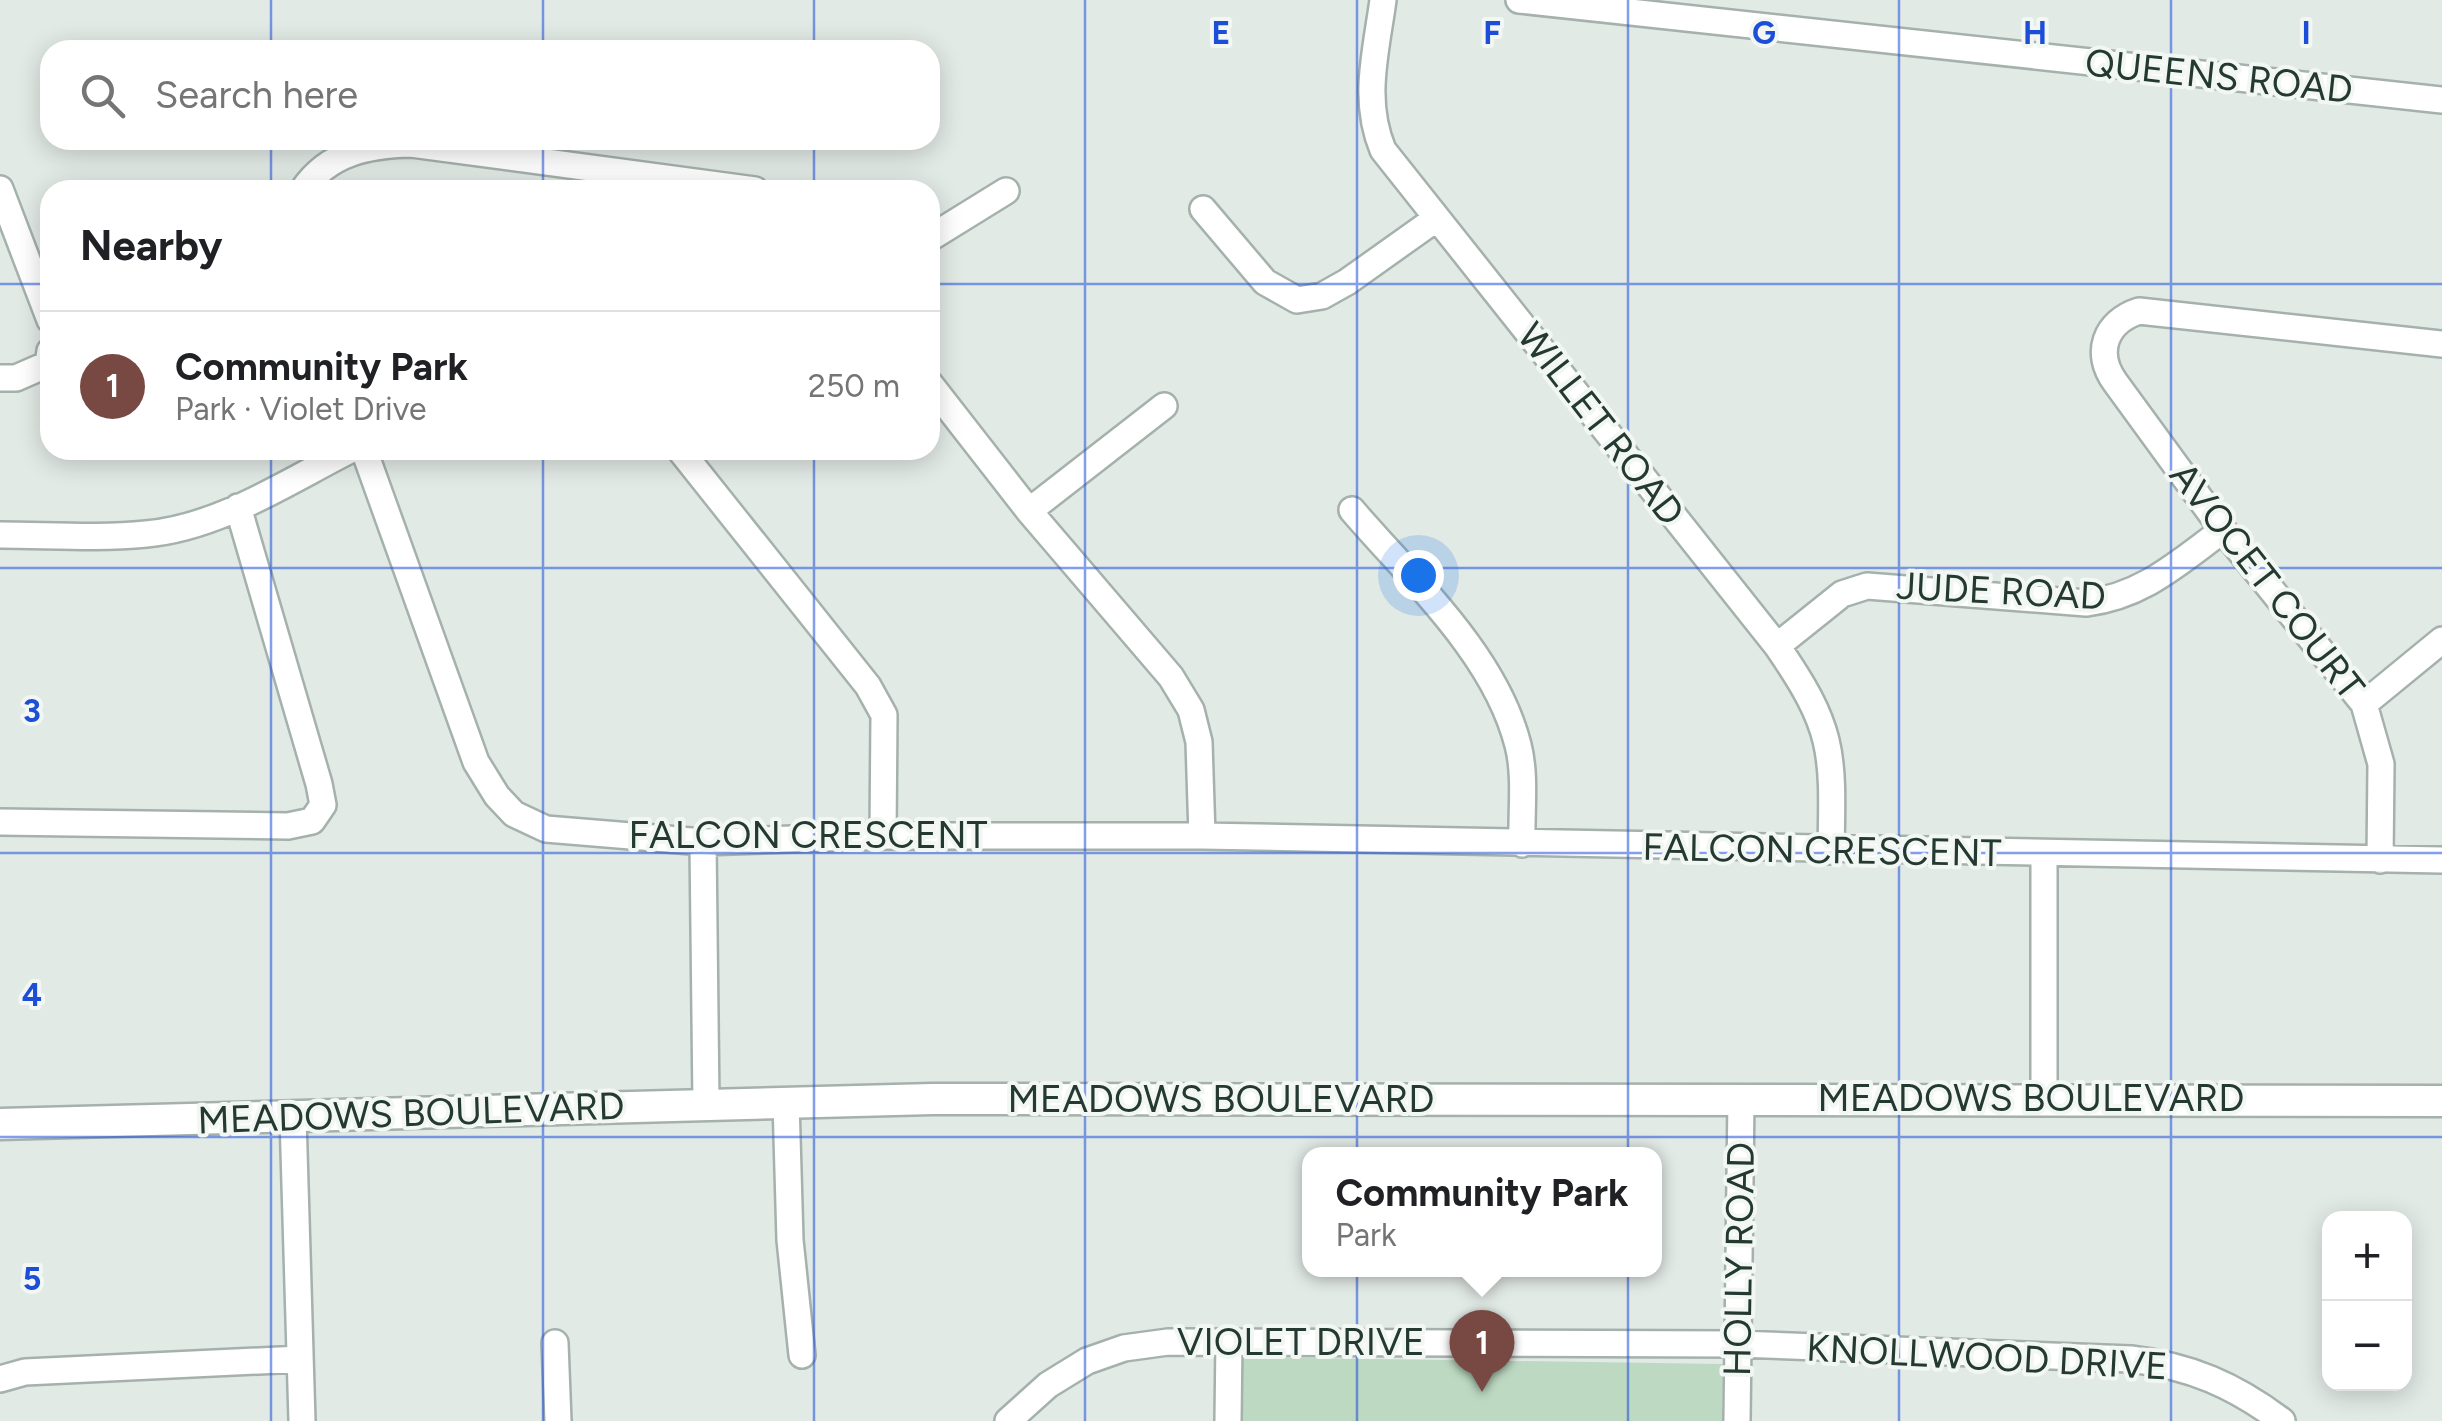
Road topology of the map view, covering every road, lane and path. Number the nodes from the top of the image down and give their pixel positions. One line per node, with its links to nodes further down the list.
1 (1384, 0): 12 (street, WILLET ROAD)
2 (1520, 0): 3 (street, QUEENS ROAD)
3 (1569, 2): 4 (street, QUEENS ROAD)
4 (2442, 100)
5 (367, 150): 8 (street)
6 (438, 150): 7 (street)
7 (566, 179)
8 (313, 180)
9 (0, 189): 14 (street)
10 (1006, 191): 13 (street)
11 (1203, 209): 12 (street)
12 (1438, 218): 29 (street, WILLET ROAD)
13 (940, 232)
14 (40, 294)
15 (2442, 344): 26 (street, AVOCET COURT)
16 (40, 368): 17 (street)
17 (0, 378)
18 (940, 397): 25 (street)
19 (1164, 406): 25 (street)
20 (330, 460): 23 (street)
21 (368, 460): 34 (street, FALCON CRESCENT)
22 (688, 460): 32 (street)
23 (238, 507): 27 (street); 31 (street)
24 (1352, 510): 35 (street)
25 (1029, 511): 33 (street)
26 (2223, 530): 29 (street, JUDE ROAD); 30 (street, AVOCET COURT)
27 (0, 535)
28 (2442, 640): 30 (street)
29 (1777, 646): 36 (street, WILLET ROAD)
30 (2364, 704): 38 (street, AVOCET COURT)
31 (0, 822)
32 (883, 836): 33 (street, FALCON CRESCENT); 34 (street, FALCON CRESCENT)
33 (1202, 836): 35 (street, FALCON CRESCENT)
34 (703, 842): 44 (street)
35 (1522, 844): 36 (street, FALCON CRESCENT)
36 (1831, 851): 37 (street, FALCON CRESCENT)
37 (2044, 855): 38 (street, FALCON CRESCENT); 40 (street)
38 (2380, 860): 39 (street, FALCON CRESCENT)
39 (2442, 860)
40 (2044, 1097): 41 (street, MEADOWS BOULEVARD); 42 (street, MEADOWS BOULEVARD)
41 (1741, 1098): 43 (street, MEADOWS BOULEVARD); 49 (street, HOLLY ROAD)
42 (2442, 1101)
43 (786, 1102): 44 (street, MEADOWS BOULEVARD); 50 (street)
44 (706, 1104): 45 (street, MEADOWS BOULEVARD)
45 (293, 1117): 46 (street, MEADOWS BOULEVARD); 51 (street)
46 (0, 1124)
47 (1229, 1340): 49 (street, VIOLET DRIVE); 55 (street, VIOLET DRIVE); 56 (street)
48 (555, 1343): 54 (street)
49 (1738, 1344): 57 (street, HOLLY ROAD); 58 (street, KNOLLWOOD DRIVE)
50 (802, 1355)
51 (300, 1359): 52 (street); 53 (street)
52 (0, 1379)
53 (302, 1421)
54 (558, 1421)
55 (1008, 1421)
56 (1228, 1421)
57 (1738, 1421)
58 (2282, 1421)

